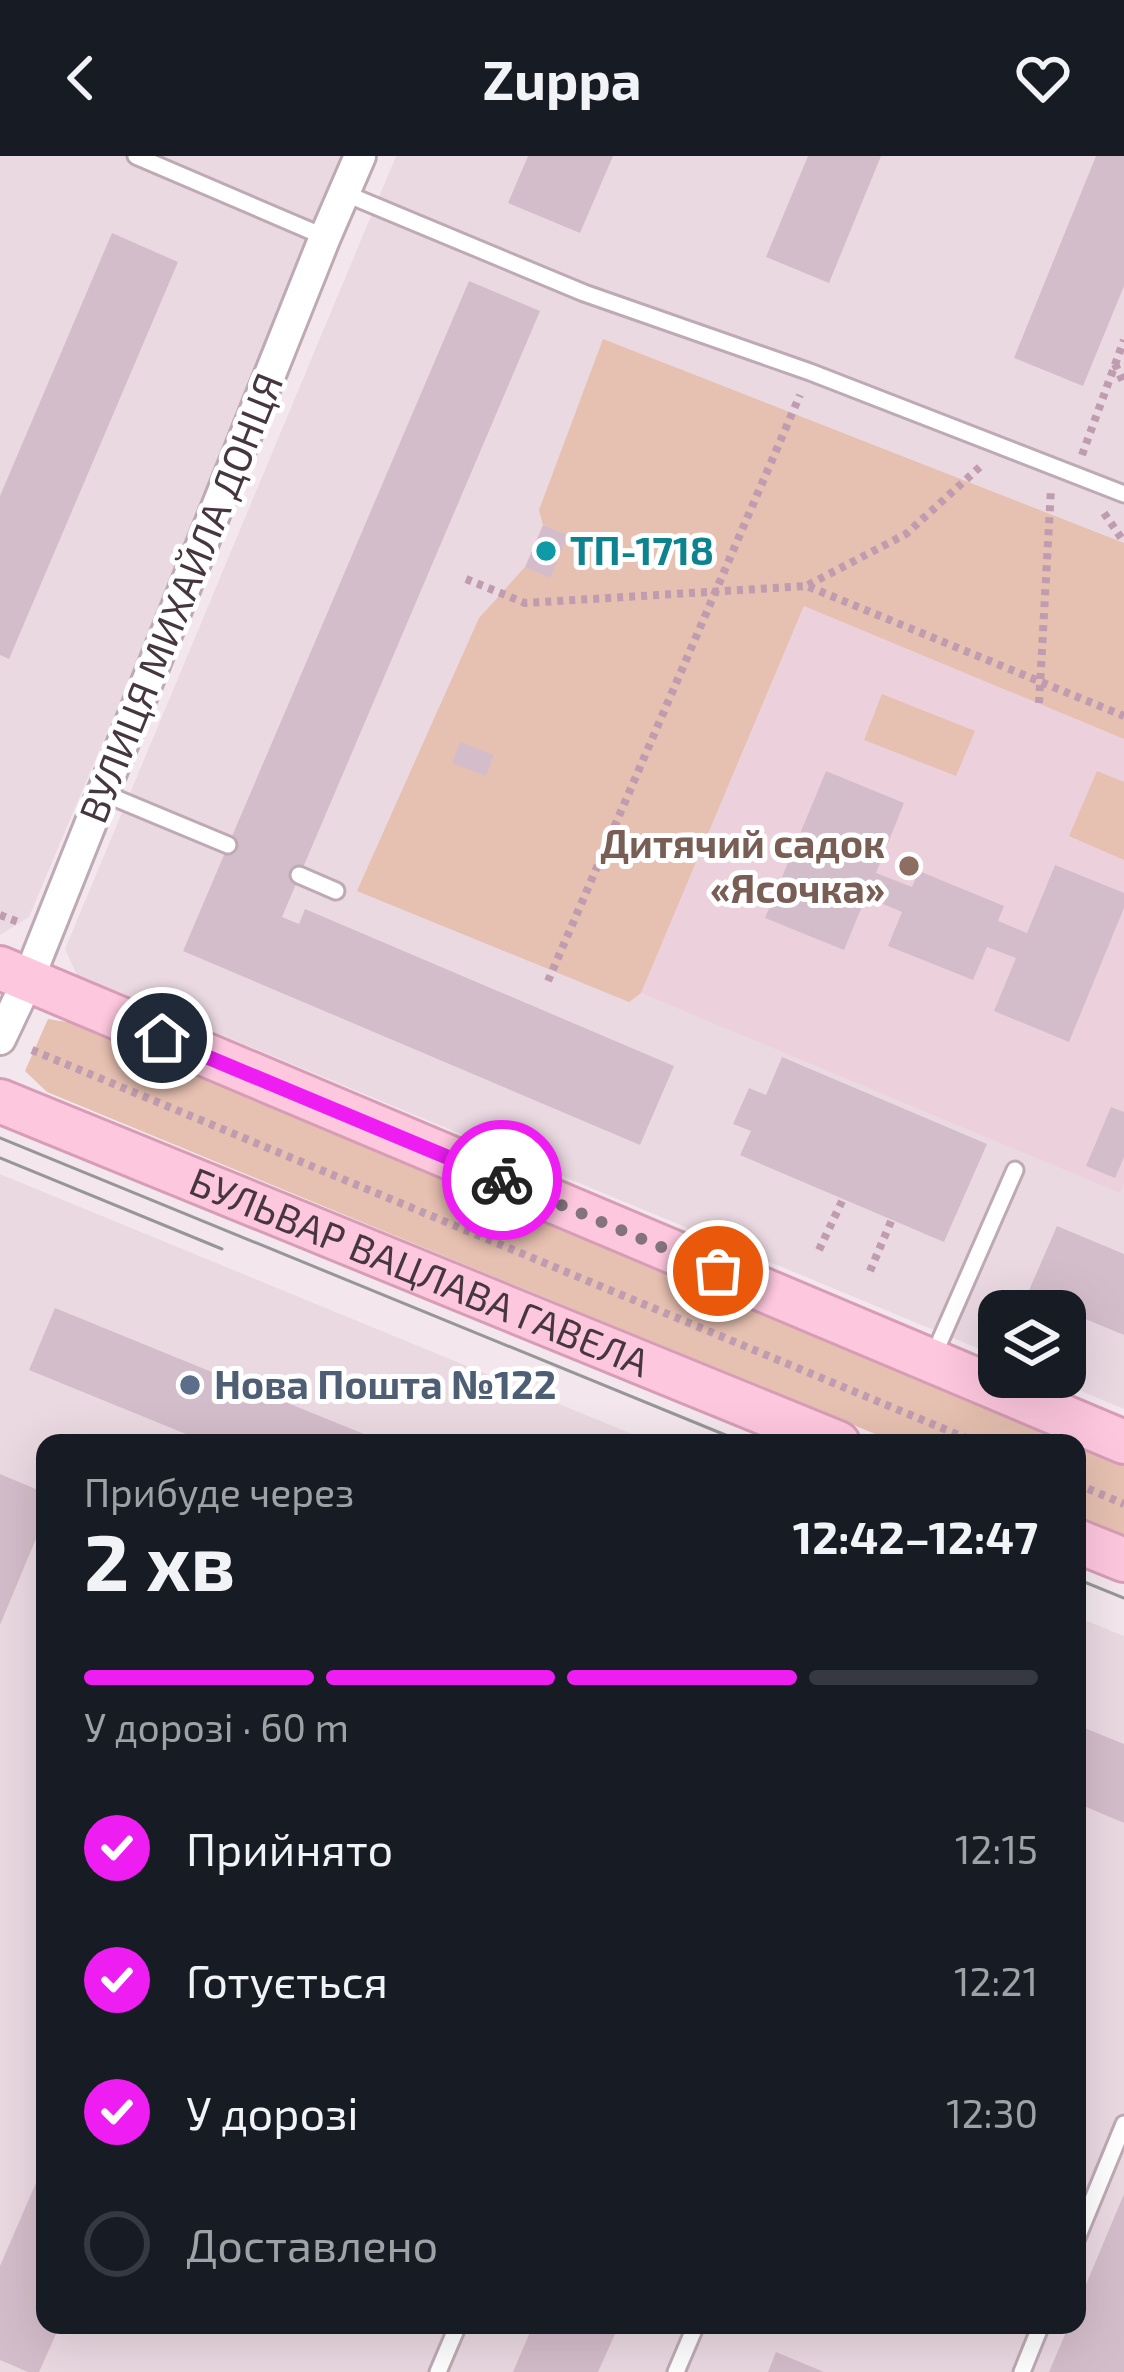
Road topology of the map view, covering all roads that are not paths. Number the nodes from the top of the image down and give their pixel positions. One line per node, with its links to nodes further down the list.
1 (136, 156): 4 (lane)
2 (360, 156): 3 (street, ВУЛИЦЯ МИХАЙЛА ДОНЦЯ)
3 (344, 194): 4 (street, ВУЛИЦЯ МИХАЙЛА ДОНЦЯ); 5 (lane)
4 (325, 237): 6 (street, ВУЛИЦЯ МИХАЙЛА ДОНЦЯ)
5 (1124, 494)
6 (103, 793): 7 (lane); 10 (street, ВУЛИЦЯ МИХАЙЛА ДОНЦЯ)
7 (228, 845)
8 (299, 875): 9 (lane)
9 (336, 891)
10 (14, 974): 11 (street, ВУЛИЦЯ МИХАЙЛА ДОНЦЯ); 14 (main road)
11 (1, 1038)
12 (0, 1101): 15 (main road, БУЛЬВАР ВАЦЛАВА ГАВЕЛА)
13 (1016, 1170): 14 (lane)
14 (932, 1361): 16 (main road)
15 (816, 1434)
16 (1124, 1442)
17 (1086, 1545): 18 (main road)
18 (1124, 1560)
19 (1124, 2124): 20 (lane)
20 (1086, 2216)
21 (454, 2334): 24 (lane)
22 (692, 2334): 25 (lane)
23 (1037, 2334): 26 (lane)
24 (438, 2372)
25 (676, 2372)
26 (1022, 2372)

